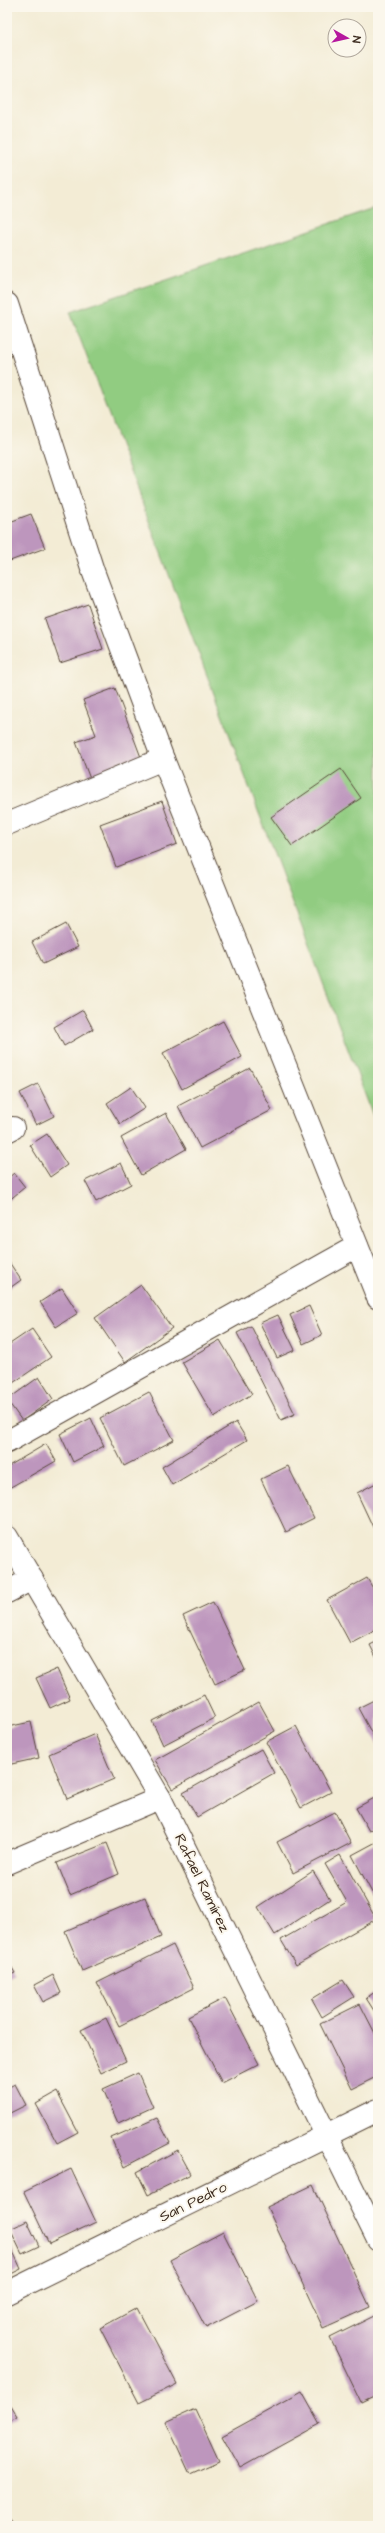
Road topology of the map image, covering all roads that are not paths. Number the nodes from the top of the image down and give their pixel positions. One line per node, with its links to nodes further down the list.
1 (7, 304): 2 (street)
2 (163, 759): 3 (street); 4 (street)
3 (7, 824)
4 (357, 1246): 5 (street); 6 (street)
5 (378, 1298)
6 (7, 1442)
7 (7, 1537): 8 (street, Rafael Ramírez)
8 (32, 1579): 9 (street); 10 (street, Rafael Ramírez)
9 (7, 1592)
10 (160, 1798): 11 (street); 13 (street, Rafael Ramírez)
11 (7, 1863)
12 (378, 2110): 13 (street, San Pedro)
13 (328, 2135): 14 (street, Rafael Ramírez); 15 (street, San Pedro)
14 (378, 2240)
15 (7, 2293)

